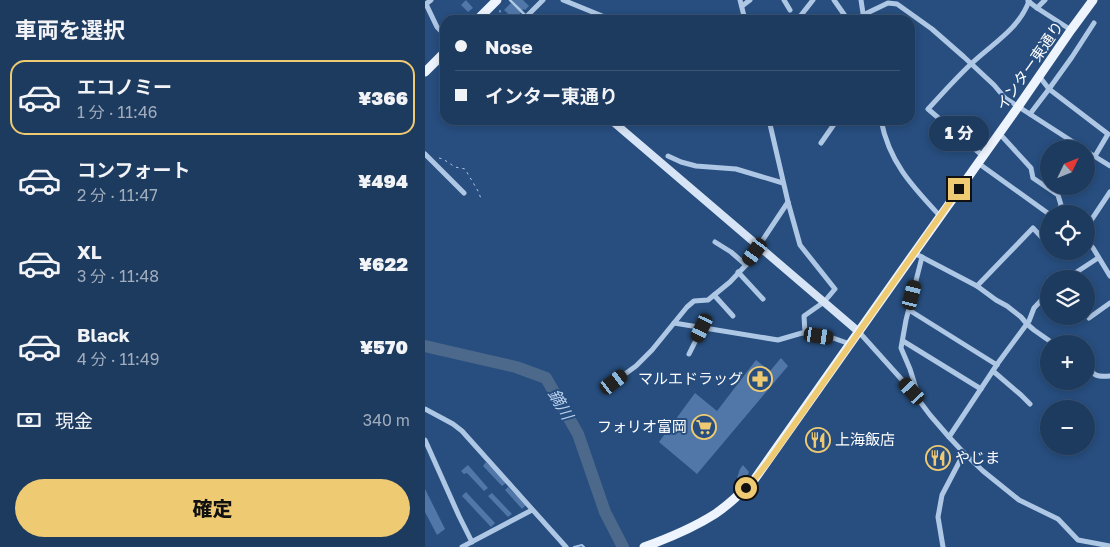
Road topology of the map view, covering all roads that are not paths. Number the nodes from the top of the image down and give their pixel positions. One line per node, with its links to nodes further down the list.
1 (431, 0): 31 (street)
2 (510, 0): 20 (lane)
3 (543, 0): 21 (street)
4 (563, 0): 22 (street)
5 (740, 0): 16 (street)
6 (750, 0): 16 (street)
7 (784, 0): 18 (street)
8 (813, 0): 24 (street)
9 (834, 0): 25 (street)
10 (861, 0): 26 (street)
11 (1045, 0): 17 (street)
12 (1093, 0): 32 (main road, インター東通り)
13 (890, 1): 27 (street); 28 (street)
14 (1028, 1): 17 (street); 34 (street)
15 (499, 3): 19 (main road)
16 (742, 6): 23 (street)
17 (1037, 8): 32 (street)
18 (790, 10)
19 (483, 15)
20 (522, 15)
21 (527, 15)
22 (600, 15)
23 (744, 15)
24 (801, 15)
25 (844, 15)
26 (863, 15)
27 (868, 15)
28 (912, 15)
29 (915, 17): 34 (street)
30 (1094, 23): 37 (street)
31 (440, 30)
32 (1071, 30): 36 (main road, インター東通り)
33 (440, 57): 35 (main road)
34 (971, 64): 38 (street); 50 (street)
35 (425, 72)
36 (1039, 76): 37 (street); 38 (main road, インター東通り)
37 (1049, 90): 39 (street); 49 (street)
38 (1018, 107): 39 (street); 44 (main road, インター東通り)
39 (1030, 114): 45 (street)
40 (617, 125): 62 (street)
41 (770, 125): 52 (street)
42 (834, 125): 46 (street)
43 (882, 125): 59 (street)
44 (999, 133): 50 (main road, インター東通り); 56 (street)
45 (1070, 140)
46 (821, 144)
47 (425, 154): 54 (street)
48 (668, 156): 52 (street)
49 (1095, 156): 51 (street)
50 (980, 159): 57 (street); 59 (main road, インター東通り)
51 (1110, 166)
52 (783, 183): 55 (street)
53 (1110, 192): 58 (street)
54 (464, 193)
55 (788, 202): 62 (street); 73 (street)
56 (1061, 205)
57 (1040, 207)
58 (1095, 214)
59 (940, 216): 64 (main road, インター東通り)
60 (1040, 235): 70 (street)
61 (715, 242): 66 (street)
62 (759, 247): 66 (street); 73 (street)
63 (1095, 252): 65 (street)
64 (919, 253): 70 (street); 76 (street); 82 (main road, インター東通り)
65 (1098, 258): 67 (street); 69 (street)
66 (746, 265): 68 (street)
67 (1080, 270)
68 (738, 272): 71 (street); 72 (street)
69 (1110, 276)
70 (977, 286): 80 (street)
71 (714, 295): 78 (street); 79 (street)
72 (763, 299)
73 (824, 302): 82 (street); 83 (street)
74 (1040, 302): 80 (street)
75 (1110, 303): 77 (street)
76 (909, 310): 85 (street); 88 (street)
77 (1095, 314)
78 (733, 316)
79 (674, 323): 81 (street); 92 (street)
80 (1027, 324): 84 (street); 88 (street)
81 (702, 328): 83 (street); 87 (street)
82 (859, 332): 86 (main road, インター東通り); 94 (street)
83 (805, 334): 86 (street)
84 (1042, 335)
85 (903, 341): 93 (street); 94 (street)
86 (850, 344): 105 (main road, インター東通り)
87 (689, 354)
88 (997, 365): 89 (street)
89 (993, 371): 93 (street); 95 (street)
90 (1095, 375): 91 (street)
91 (1110, 376)
92 (614, 382)
93 (981, 388): 97 (street)
94 (921, 403): 97 (street)
95 (1030, 404)
96 (425, 409): 100 (street)
97 (949, 437): 99 (street)
98 (425, 440): 101 (street)
99 (964, 453): 103 (street); 106 (street)
100 (533, 510): 101 (street); 102 (street)
101 (472, 542): 104 (street)
102 (564, 545)
103 (1110, 546)
104 (462, 547)
105 (644, 547)
106 (943, 547)

